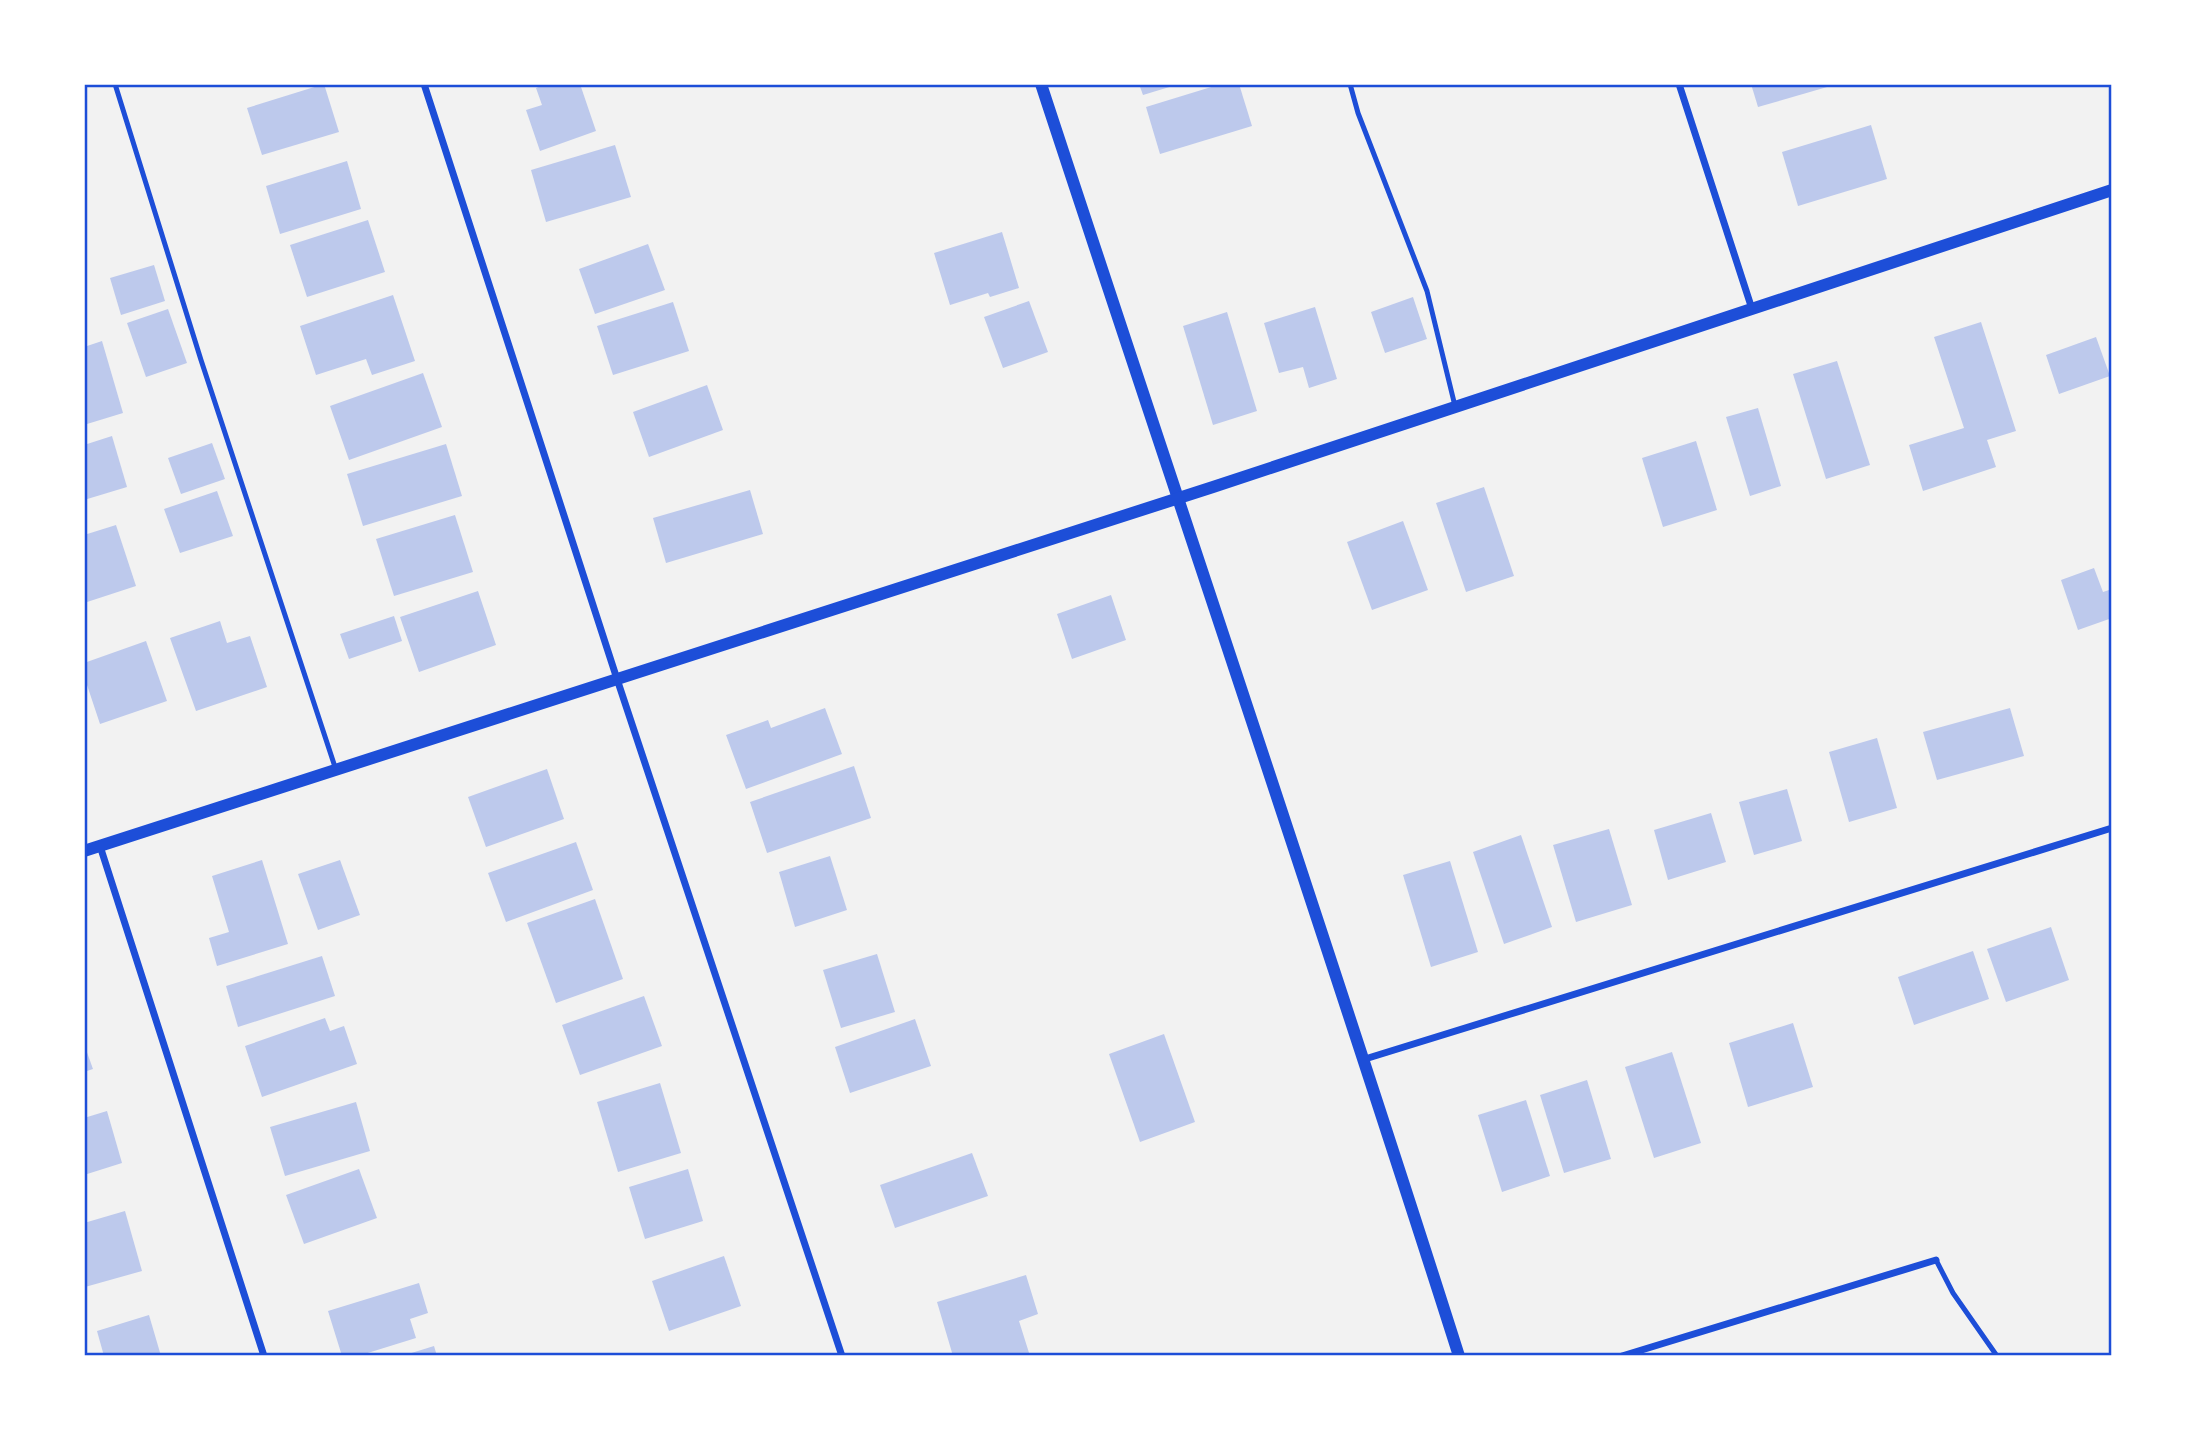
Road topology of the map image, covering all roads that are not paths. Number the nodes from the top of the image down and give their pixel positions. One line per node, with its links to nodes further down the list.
1 (115, 84): 11 (lane)
2 (424, 84): 10 (street)
3 (1041, 84): 9 (street)
4 (1350, 84): 8 (lane)
5 (1679, 84): 7 (street)
6 (2112, 190): 7 (street)
7 (1752, 309): 8 (street)
8 (1455, 407): 9 (street)
9 (1177, 499): 10 (street); 15 (street)
10 (617, 679): 11 (street); 18 (street)
11 (336, 770): 13 (street)
12 (2112, 828): 15 (street)
13 (100, 846): 14 (street); 17 (street)
14 (84, 851)
15 (1365, 1059): 19 (street)
16 (1937, 1260): 20 (street); 21 (lane)
17 (264, 1356)
18 (842, 1356)
19 (1459, 1356)
20 (1622, 1356)
21 (1997, 1356)

